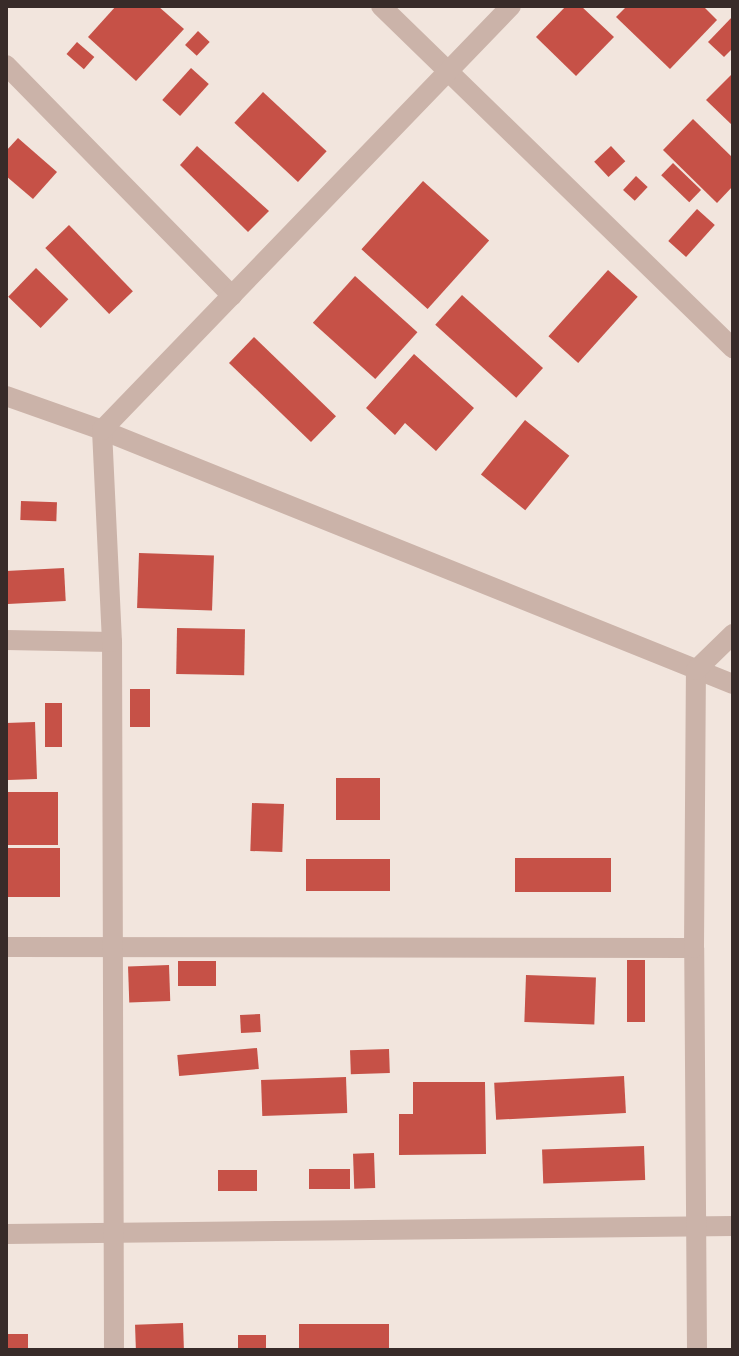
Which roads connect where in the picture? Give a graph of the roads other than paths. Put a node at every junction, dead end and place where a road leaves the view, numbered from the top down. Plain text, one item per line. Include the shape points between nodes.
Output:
1 (381, 6) edge
2 (511, 6) edge
3 (6, 65) edge
4 (449, 71) junction
5 (232, 296) junction
6 (733, 348) edge
7 (6, 396) edge
8 (102, 430) junction
9 (733, 634) edge
10 (6, 640) edge
11 (112, 642) junction
12 (696, 670) junction
13 (733, 684) edge
14 (6, 947) edge
15 (113, 947) junction
16 (694, 948) junction
17 (733, 1226) edge
18 (696, 1227) junction
19 (113, 1233) junction
20 (6, 1234) edge
21 (114, 1350) edge
22 (697, 1350) edge

1 - 4 street
2 - 4 street
3 - 5 street
4 - 5 street
4 - 6 street
5 - 8 street
7 - 8 street
8 - 11 street
8 - 12 street
9 - 12 street
10 - 11 street
11 - 15 street
12 - 13 street
12 - 16 street
14 - 15 street
15 - 16 street
15 - 19 street
16 - 18 street
17 - 18 street
18 - 19 street
18 - 22 street
19 - 20 street
19 - 21 street

